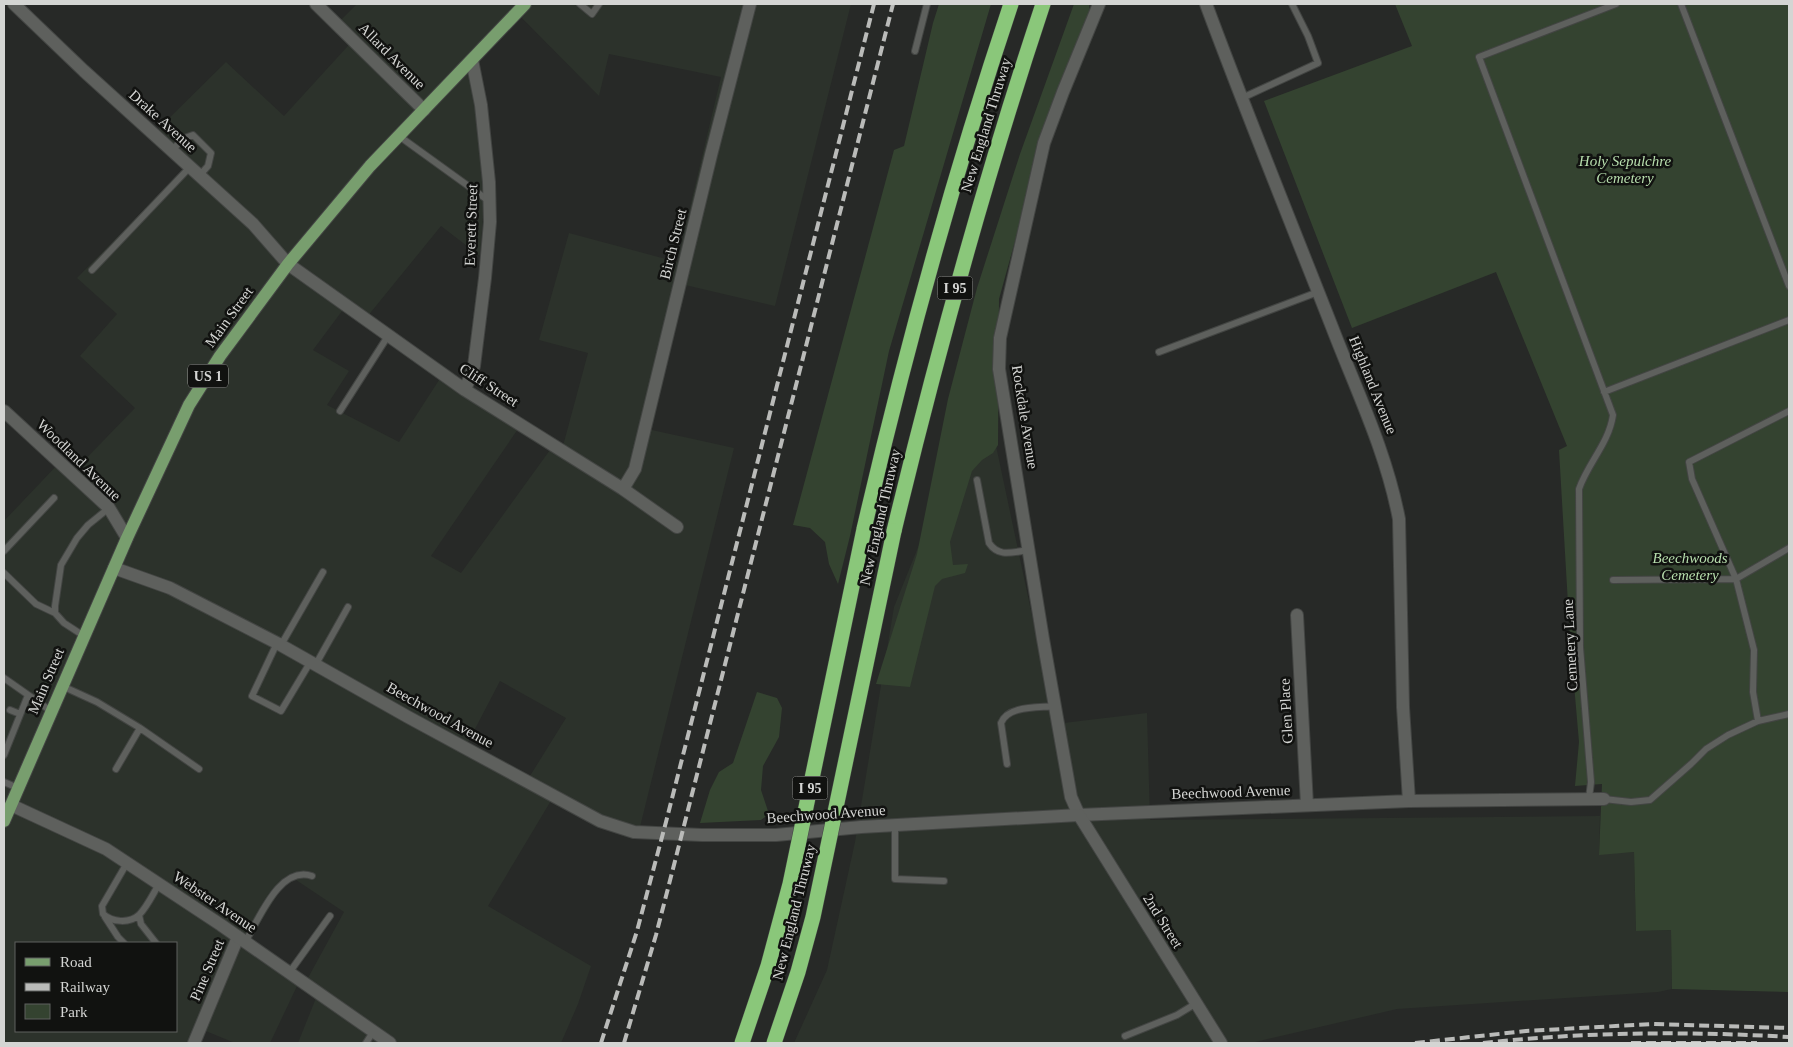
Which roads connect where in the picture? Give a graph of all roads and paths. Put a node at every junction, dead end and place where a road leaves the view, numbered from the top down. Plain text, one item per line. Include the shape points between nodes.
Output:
1 (14, 4) edge
2 (316, 4) edge
3 (525, 4) edge
4 (580, 4) edge
5 (600, 4) edge
6 (750, 4) edge
7 (927, 4) edge
8 (1011, 4) edge
9 (1043, 4) edge
10 (1099, 4) edge
11 (1206, 4) edge
12 (1292, 4) edge
13 (1616, 4) edge
14 (1681, 4) edge
15 (915, 51) dead end
16 (472, 60) junction
17 (1242, 98) junction
18 (424, 110) junction
19 (399, 136) junction
20 (172, 151) junction
21 (195, 172) junction
22 (490, 202) junction
23 (288, 264) junction
24 (92, 270) dead end
25 (1789, 286) edge
26 (1318, 292) junction
27 (1789, 320) edge
28 (388, 336) junction
29 (1159, 352) dead end
30 (466, 390) junction
31 (1604, 392) junction
32 (340, 410) dead end
33 (4, 411) edge
34 (1789, 411) edge
35 (977, 480) dead end
36 (623, 489) junction
37 (54, 498) dead end
38 (109, 508) junction
39 (677, 528) dead end
40 (127, 538) junction
41 (1789, 548) edge
42 (1029, 550) junction
43 (4, 551) edge
44 (114, 568) junction
45 (322, 572) dead end
46 (4, 573) edge
47 (1736, 579) junction
48 (1613, 580) dead end
49 (348, 607) dead end
50 (55, 613) junction
51 (1297, 615) dead end
52 (84, 636) junction
53 (279, 644) junction
54 (314, 663) junction
55 (4, 678) edge
56 (62, 686) junction
57 (28, 695) junction
58 (1055, 706) junction
59 (10, 710) dead end
60 (51, 711) junction
61 (20, 714) junction
62 (1789, 714) edge
63 (1758, 721) junction
64 (140, 728) junction
65 (4, 753) edge
66 (1007, 764) dead end
67 (116, 769) dead end
68 (199, 769) dead end
69 (4, 782) edge
70 (18, 788) junction
71 (1589, 798) junction
72 (1604, 799) joint
73 (1409, 801) junction
74 (11, 805) junction
75 (1307, 806) junction
76 (1078, 815) junction
77 (4, 821) edge
78 (895, 825) junction
79 (127, 864) junction
80 (312, 876) dead end
81 (944, 881) dead end
82 (159, 884) junction
83 (103, 914) junction
84 (139, 915) junction
85 (330, 916) dead end
86 (242, 940) junction
87 (123, 942) edge
88 (155, 942) edge
89 (289, 973) junction
90 (1195, 1004) junction
91 (1125, 1036) dead end
92 (370, 1038) edge
93 (194, 1043) edge
94 (390, 1043) edge
95 (742, 1043) edge
96 (774, 1043) edge
97 (1221, 1043) edge

1 - 20 street, Drake Avenue
2 - 18 street, Allard Avenue
3 - 16 main road, Main Street / US 1
4 - 5 lane via 592,14
6 - 36 street, Birch Street via 635,469
7 - 15 lane
8 - 95 highway, New England Thruway / I 95, bridge via 921,299 864,529 790,884 768,966
9 - 96 highway, New England Thruway / I 95, bridge via 951,303 894,531 813,917
10 - 42 street, Rockdale Avenue via 1044,143 1000,338 999,369
11 - 17 street, Highland Avenue
12 - 17 lane via 1318,63
13 - 31 lane via 1479,57
14 - 25 lane
16 - 18 main road, Main Street / US 1
16 - 22 street, Everett Street via 481,105
17 - 26 street, Highland Avenue
18 - 19 main road, Main Street / US 1
19 - 22 lane
19 - 23 main road, Main Street / US 1
20 - 21 street, Drake Avenue
20 - 21 lane via 182,139 193,135 211,153 208,166
21 - 23 street, Drake Avenue via 253,224
21 - 24 lane
22 - 30 street, Everett Street via 486,278 474,366
23 - 28 street, Cliff Street
23 - 40 main road, Main Street / US 1 via 220,356 190,405
26 - 29 lane
26 - 73 street, Highland Avenue via 1381,447 1394,491 1399,520 1403,707
27 - 31 lane
28 - 30 street, Cliff Street
28 - 32 lane
30 - 36 street, Cliff Street
31 - 71 lane, Cemetery Lane via 1613,415 1611,429 1579,489 1580,647 1591,773
33 - 38 street, Woodland Avenue
34 - 47 lane via 1689,462 1692,479
35 - 42 lane via 989,543 994,550 999,553
36 - 39 street, Cliff Street
37 - 43 lane
38 - 40 street, Woodland Avenue
38 - 50 lane via 77,538 61,566
40 - 44 main road, Main Street / US 1
41 - 47 lane
42 - 58 street, Rockdale Avenue
44 - 52 main road, Main Street / US 1
44 - 53 street, Beechwood Avenue via 170,588
45 - 53 lane
46 - 50 lane via 36,604
47 - 48 lane
47 - 63 lane via 1754,650 1753,692
49 - 54 lane
50 - 52 lane via 64,624
51 - 75 street, Glen Place
52 - 56 main road, Main Street / US 1
53 - 54 street, Beechwood Avenue
53 - 54 lane via 252,696 281,711
54 - 78 street, Beechwood Avenue via 600,821 634,832 776,835
55 - 57 lane
56 - 60 main road, Main Street / US 1
56 - 64 lane via 97,702
57 - 60 lane
57 - 61 lane
58 - 66 lane via 1011,712 1002,719
58 - 76 street, Rockdale Avenue via 1071,797
59 - 61 lane
60 - 70 main road, Main Street / US 1
61 - 65 lane
62 - 63 lane
63 - 72 lane via 1706,749 1650,800
64 - 67 lane
64 - 68 lane
69 - 70 lane
70 - 74 main road, Main Street / US 1
71 - 72 street, Beechwood Avenue
71 - 73 street, Beechwood Avenue
73 - 75 street, Beechwood Avenue
74 - 77 main road, Main Street / US 1
74 - 79 street, Webster Avenue via 106,849
75 - 76 street, Beechwood Avenue
76 - 78 street, Beechwood Avenue
76 - 90 street, 2nd Street
78 - 81 lane via 895,879
79 - 82 street, Webster Avenue
79 - 83 lane via 102,906
80 - 86 lane via 300,874 284,882
82 - 84 lane
82 - 86 street, Webster Avenue
83 - 84 lane via 109,920 121,921
83 - 87 lane
84 - 88 lane via 141,924
85 - 89 lane
86 - 89 street, Webster Avenue
86 - 93 street, Pine Street
89 - 92 street, Webster Avenue
90 - 91 lane
90 - 97 street, 2nd Street
92 - 94 street, Webster Avenue

